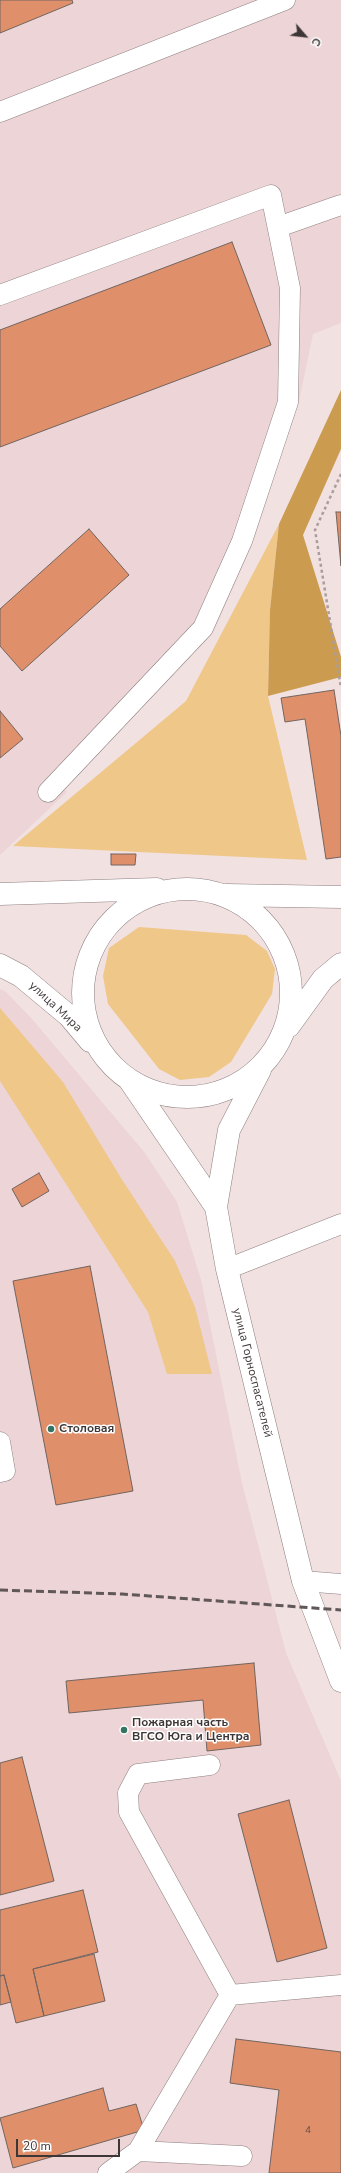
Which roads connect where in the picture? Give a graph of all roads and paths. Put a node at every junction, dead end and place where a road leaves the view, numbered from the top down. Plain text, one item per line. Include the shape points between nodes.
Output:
1 (285, 0) edge
2 (0, 112) edge
3 (341, 205) edge
4 (278, 227) junction
5 (0, 296) edge
6 (341, 474) edge
7 (341, 688) edge
8 (48, 792) dead end
9 (192, 888) junction
10 (0, 894) edge
11 (225, 895) junction
12 (341, 897) edge
13 (341, 964) edge
14 (0, 965) edge
15 (283, 1035) junction
16 (104, 1056) junction
17 (263, 1065) junction
18 (130, 1081) junction
19 (216, 1207) junction
20 (341, 1224) edge
21 (227, 1269) junction
22 (0, 1442) edge
23 (0, 1472) edge
24 (303, 1581) junction
25 (341, 1584) edge
26 (341, 1681) edge
27 (210, 1765) dead end
28 (341, 1985) edge
29 (230, 1995) junction
30 (138, 2151) junction
31 (242, 2156) dead end
32 (108, 2173) edge

1 - 2 lane
3 - 4 lane
4 - 5 lane via 271,195
4 - 8 lane via 290,288 288,402 242,541 203,628
6 - 7 path via 315,530
9 - 10 street
9 - 11 street
9 - 16 street via 158,892 128,906 104,930 88,960 82,993 86,1020
11 - 12 street
11 - 15 street via 254,912 276,938 289,969 291,1003
13 - 15 street via 323,979
14 - 16 street, улица Мира via 21,976 69,1016
15 - 17 street
16 - 18 street
17 - 18 street via 234,1086 199,1097 163,1095
17 - 19 street, улица Горноспасателей via 229,1130
18 - 19 street
19 - 21 street, улица Горноспасателей
20 - 21 lane
21 - 24 street, улица Горноспасателей
22 - 23 lane via 5,1471
24 - 25 lane
24 - 26 street, улица Горноспасателей
27 - 29 lane via 138,1774 128,1793 129,1812
28 - 29 lane
29 - 30 lane
30 - 31 lane
30 - 32 lane

